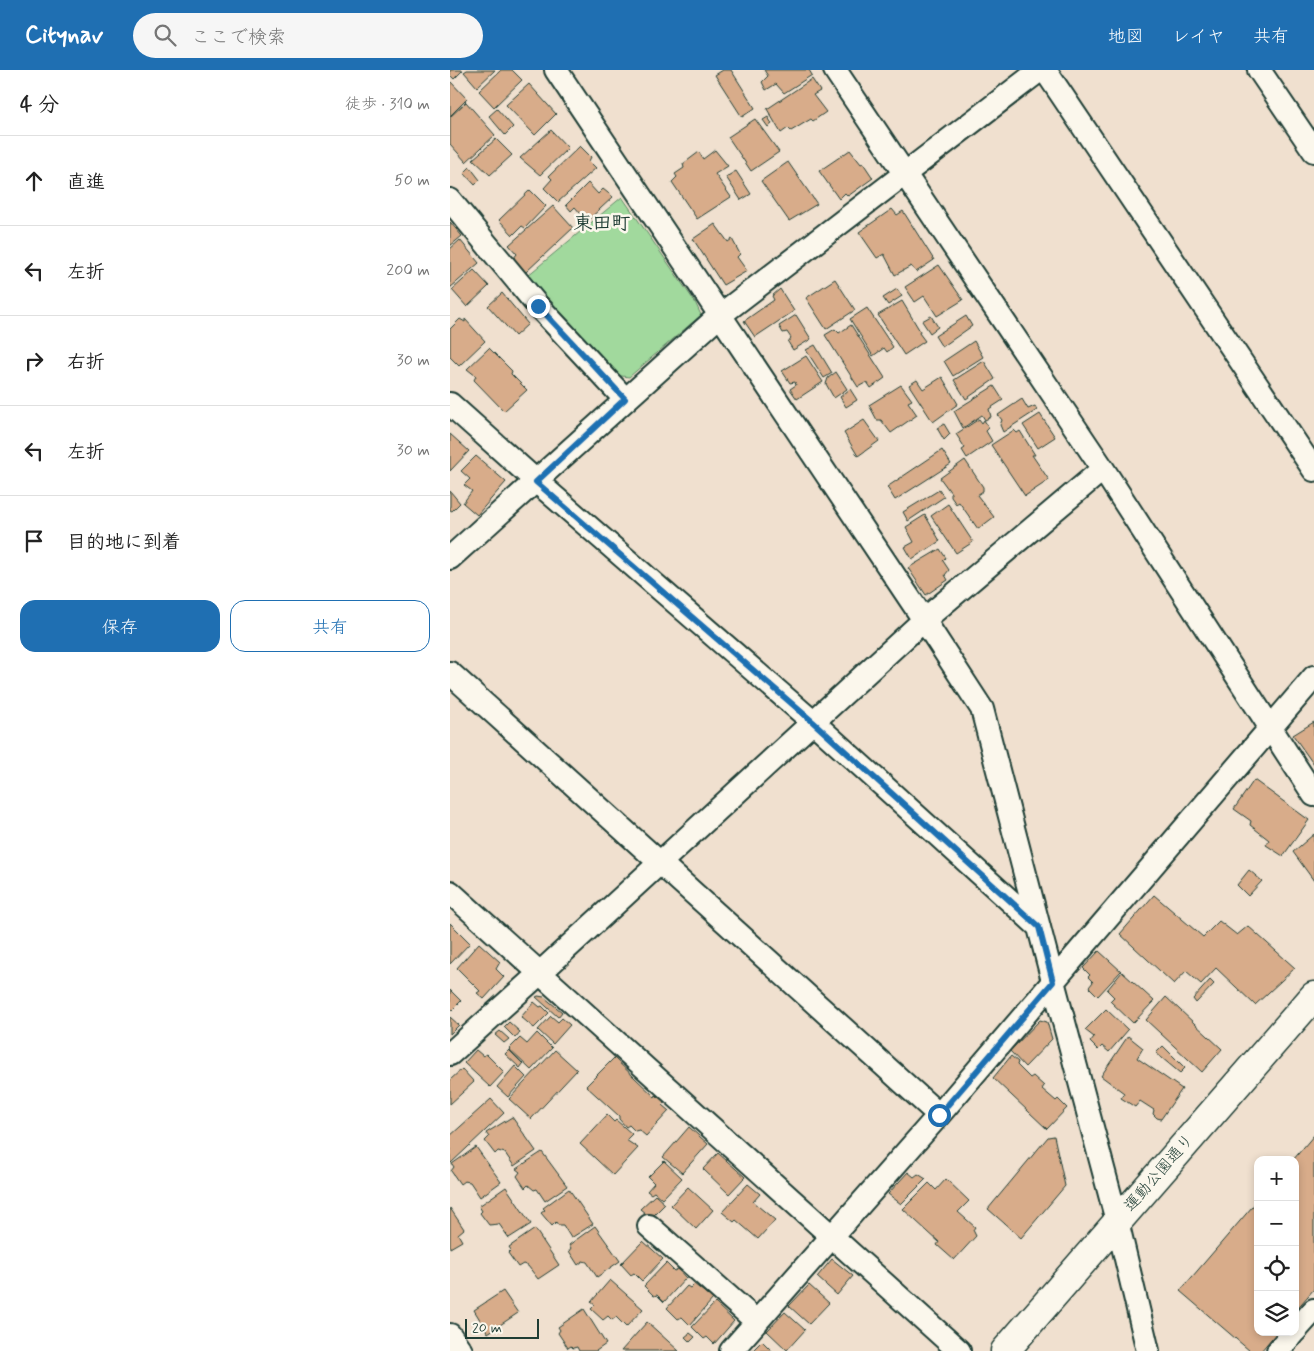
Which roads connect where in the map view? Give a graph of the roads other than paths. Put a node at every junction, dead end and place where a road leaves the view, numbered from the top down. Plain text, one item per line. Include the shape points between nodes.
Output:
1 (556, 70) edge
2 (835, 70) edge
3 (1040, 70) edge
4 (1046, 70) edge
5 (1259, 70) edge
6 (1314, 151) edge
7 (904, 174) junction
8 (450, 200) edge
9 (719, 316) junction
10 (625, 399) junction
11 (450, 404) edge
12 (1103, 469) junction
13 (1314, 470) edge
14 (536, 482) junction
15 (450, 558) edge
16 (924, 620) junction
17 (450, 673) edge
18 (1314, 677) edge
19 (813, 722) junction
20 (1270, 728) junction
21 (1314, 795) edge
22 (660, 863) junction
23 (450, 892) edge
24 (1039, 927) junction
25 (540, 973) junction
26 (1053, 982) junction
27 (1311, 1006) edge
28 (450, 1054) edge
29 (939, 1115) junction
30 (1117, 1220) junction
31 (649, 1226) dead end
32 (832, 1238) junction
33 (1314, 1310) edge
34 (757, 1322) junction
35 (1299, 1327) edge
36 (450, 1335) edge
37 (1291, 1336) edge
38 (461, 1351) edge
39 (731, 1351) edge
40 (958, 1351) edge
41 (1005, 1351) edge
42 (1148, 1351) edge
43 (1278, 1351) edge

1 - 9 street
2 - 7 street
3 - 7 street
4 - 13 street
5 - 6 street
7 - 9 street
7 - 12 street
8 - 10 street via 538,306
9 - 10 street
9 - 16 street
10 - 14 street
11 - 14 street
12 - 16 street
12 - 20 street
14 - 15 street
14 - 19 street
16 - 19 street
16 - 24 street via 982,709
17 - 22 street
18 - 20 street
19 - 22 street
19 - 24 street
20 - 21 street
20 - 26 street
22 - 25 street
22 - 29 street
23 - 25 street
24 - 26 street
25 - 28 street
25 - 32 street
26 - 29 street
26 - 30 street
27 - 30 street, 運動公園通り
29 - 32 street
30 - 41 street, 運動公園通り
30 - 42 street
31 - 34 street
32 - 34 street
32 - 40 street
33 - 35 street
34 - 39 street
36 - 38 street
37 - 43 street

